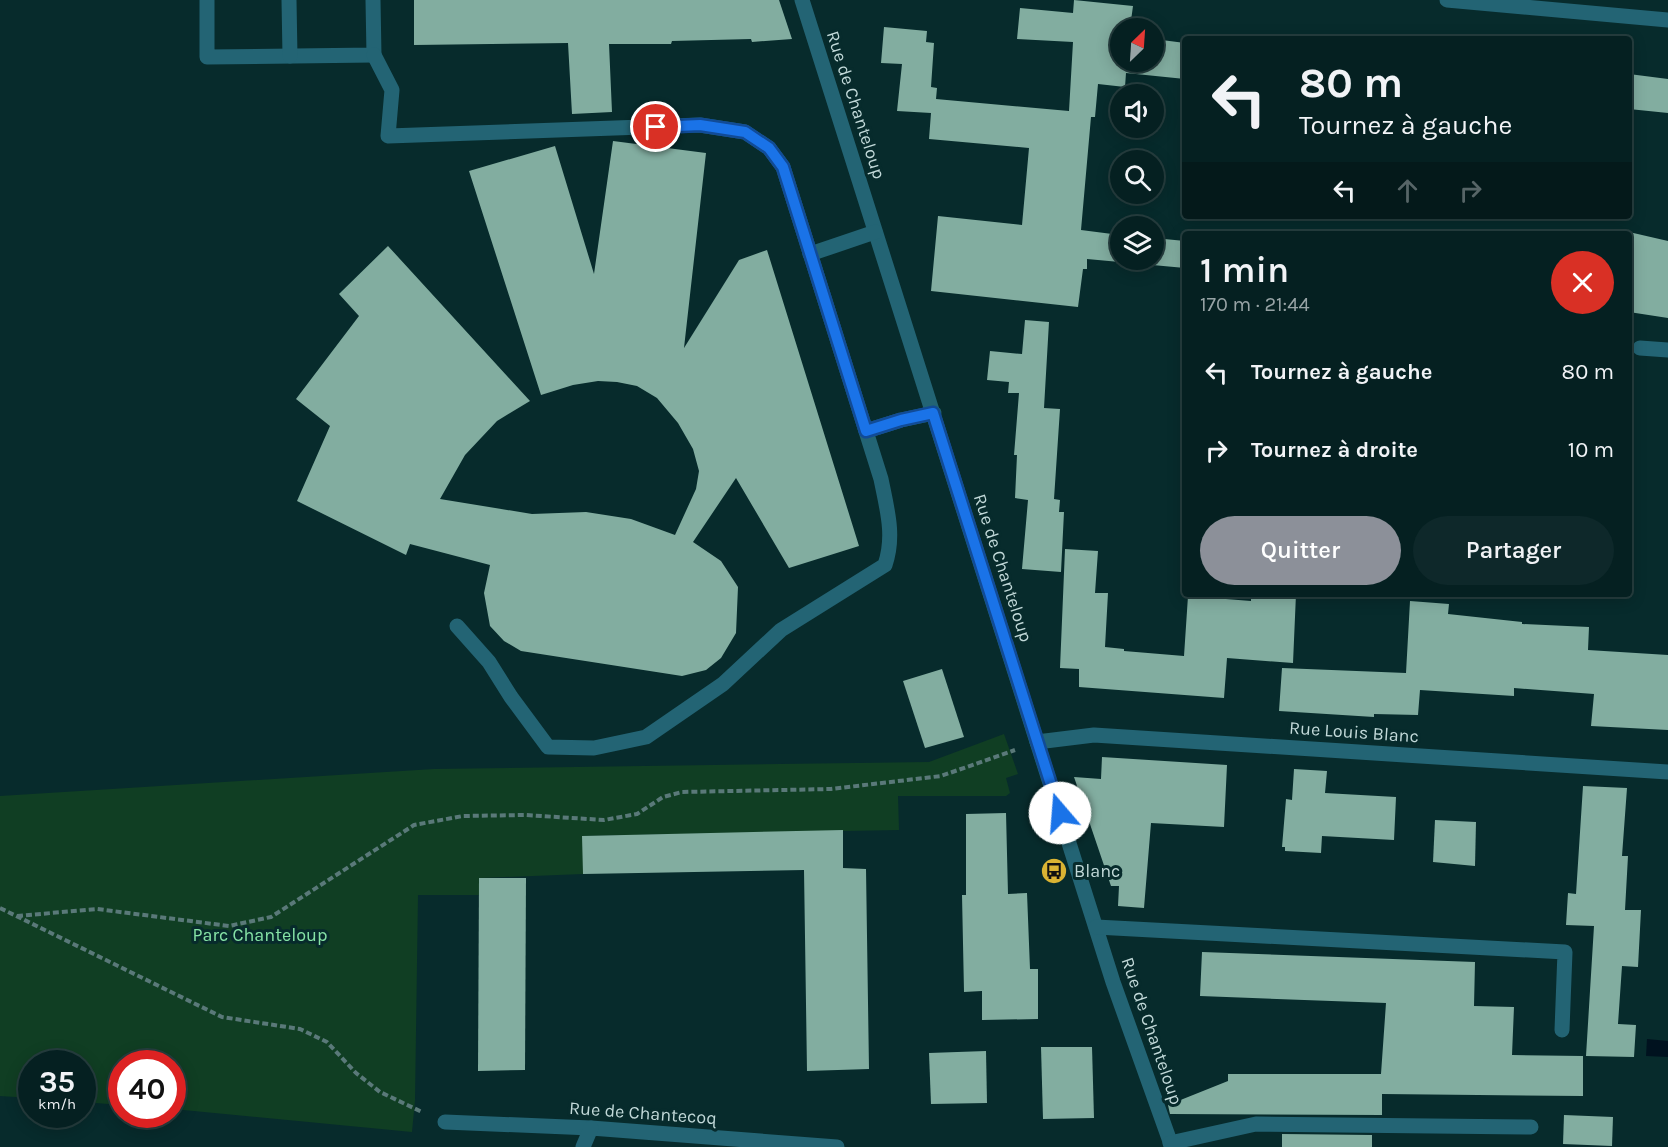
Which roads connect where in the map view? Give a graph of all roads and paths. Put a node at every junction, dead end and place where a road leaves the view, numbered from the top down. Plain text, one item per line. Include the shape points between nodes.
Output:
1 (207, 0) edge
2 (289, 0) edge
3 (373, 0) edge
4 (802, 0) edge
5 (1447, 0) edge
6 (1668, 20) edge
7 (374, 55) junction
8 (290, 56) junction
9 (875, 232) junction
10 (810, 254) junction
11 (1640, 348) dead end
12 (1668, 350) edge
13 (933, 413) junction
14 (866, 431) junction
15 (457, 626) dead end
16 (1037, 742) junction
17 (1668, 772) edge
18 (0, 908) edge
19 (17, 916) junction
20 (1096, 927) junction
21 (1562, 1030) dead end
22 (445, 1122) joint
23 (1531, 1127) dead end
24 (591, 1128) junction
25 (1171, 1145) edge
26 (583, 1147) edge
27 (837, 1147) edge

1 - 8 street via 207,57
2 - 8 street
3 - 7 street
4 - 9 street, Rue de Chanteloup
5 - 6 street
7 - 8 street
7 - 10 street via 392,90 388,136 700,125 745,132 769,148 783,167
9 - 10 street
9 - 13 street, Rue de Chanteloup
10 - 14 street
11 - 12 street
13 - 14 street
13 - 16 street, Rue de Chanteloup
14 - 15 street via 882,479 890,527 885,565 781,630 723,684 646,737 594,748 548,747 489,662
16 - 17 street, Rue Louis Blanc via 1095,735
16 - 19 path via 941,776 831,789 682,792 663,797 637,814 604,820 463,816 414,825 271,917 229,926 97,909
16 - 20 street, Rue de Chanteloup
18 - 19 path
19 - 22 path via 222,1017 300,1029 327,1042 356,1074 380,1092
20 - 21 street via 1565,952
20 - 25 street, Rue de Chanteloup
22 - 24 street, Rue de Chantecoq
23 - 25 street via 1256,1124
24 - 26 street
24 - 27 street, Rue de Chantecoq

